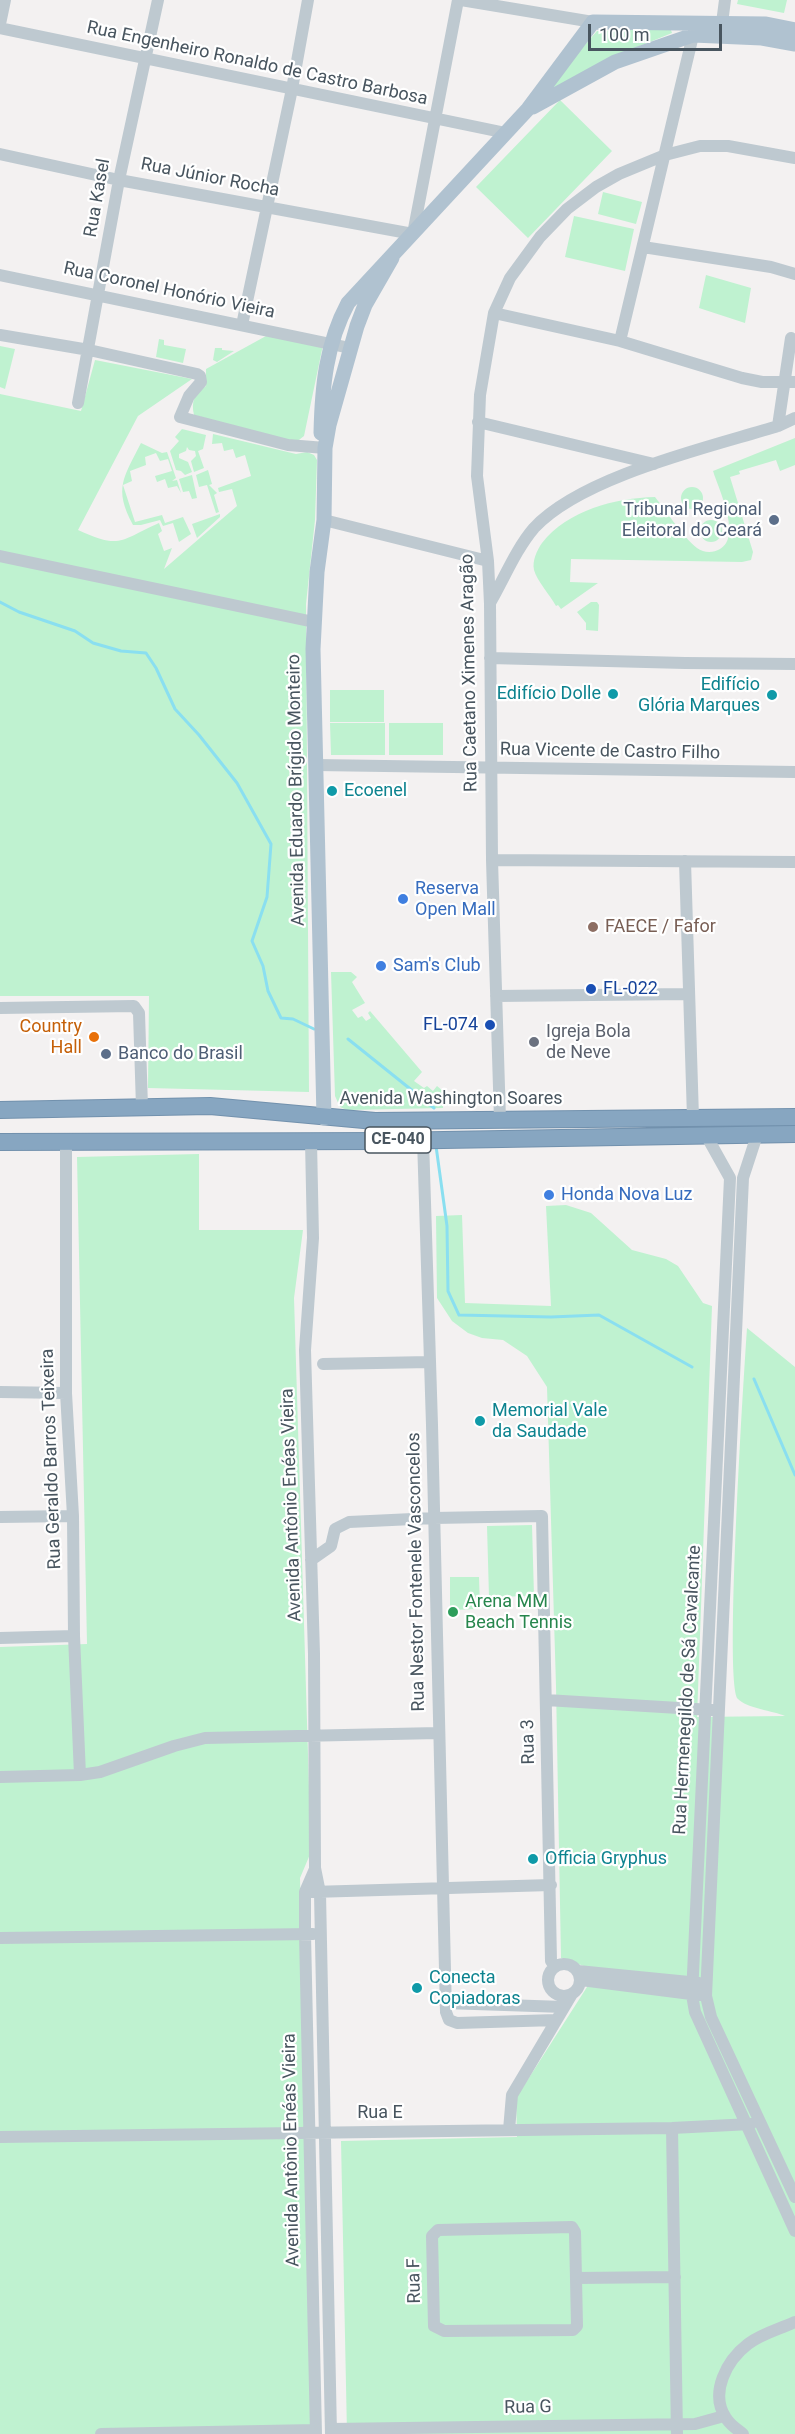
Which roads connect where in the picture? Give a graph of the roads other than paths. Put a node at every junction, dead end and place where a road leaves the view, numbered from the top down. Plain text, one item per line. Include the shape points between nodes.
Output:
1 (5, 0) edge
2 (158, 0) edge
3 (308, 0) edge
4 (459, 0) edge
5 (725, 0) edge
6 (593, 22) junction
7 (722, 23) junction
8 (0, 26) edge
9 (694, 29) junction
10 (795, 30) edge
11 (795, 44) edge
12 (145, 60) junction
13 (292, 89) junction
14 (528, 110) junction
15 (436, 119) junction
16 (506, 133) junction
17 (0, 154) edge
18 (665, 154) junction
19 (795, 158) edge
20 (119, 180) junction
21 (267, 207) junction
22 (413, 234) junction
23 (643, 247) junction
24 (392, 258) junction
25 (795, 274) edge
26 (0, 275) edge
27 (99, 295) junction
28 (494, 313) junction
29 (242, 325) junction
30 (0, 335) edge
31 (790, 338) dead end
32 (620, 341) junction
33 (330, 343) junction
34 (350, 348) junction
35 (89, 350) junction
36 (790, 383) edge
37 (78, 403) dead end
38 (795, 418) edge
39 (478, 422) junction
40 (778, 426) junction
41 (323, 453) junction
42 (654, 464) junction
43 (324, 519) junction
44 (0, 556) edge
45 (488, 561) junction
46 (490, 604) junction
47 (314, 622) junction
48 (490, 658) junction
49 (795, 664) edge
50 (316, 765) junction
51 (490, 769) junction
52 (795, 772) edge
53 (492, 860) junction
54 (685, 861) junction
55 (795, 862) edge
56 (688, 994) junction
57 (496, 996) junction
58 (0, 1008) edge
59 (142, 1107) junction
60 (0, 1110) edge
61 (795, 1117) edge
62 (324, 1118) junction
63 (693, 1118) junction
64 (500, 1120) junction
65 (795, 1134) edge
66 (706, 1135) junction
67 (757, 1135) junction
68 (423, 1139) junction
69 (311, 1141) junction
70 (0, 1142) edge
71 (66, 1142) junction
72 (737, 1178) junction
73 (430, 1362) junction
74 (323, 1364) dead end
75 (0, 1392) edge
76 (66, 1393) junction
77 (73, 1516) junction
78 (0, 1517) edge
79 (434, 1518) junction
80 (311, 1560) junction
81 (74, 1636) junction
82 (0, 1638) edge
83 (546, 1700) junction
84 (706, 1709) junction
85 (719, 1710) junction
86 (438, 1733) junction
87 (314, 1735) junction
88 (80, 1775) junction
89 (0, 1777) edge
90 (315, 1868) junction
91 (551, 1885) junction
92 (443, 1889) junction
93 (305, 1892) junction
94 (320, 1893) junction
95 (305, 1934) junction
96 (320, 1935) junction
97 (0, 1938) edge
98 (555, 1967) junction
99 (579, 1975) junction
100 (692, 1988) junction
101 (551, 1989) junction
102 (706, 1989) junction
103 (572, 1994) junction
104 (445, 2003) junction
105 (543, 2007) junction
106 (564, 2007) junction
107 (556, 2020) junction
108 (753, 2124) junction
109 (672, 2128) junction
110 (509, 2130) junction
111 (310, 2132) junction
112 (324, 2132) junction
113 (0, 2137) edge
114 (795, 2198) edge
115 (795, 2231) edge
116 (675, 2277) junction
117 (577, 2278) junction
118 (795, 2322) edge
119 (724, 2416) junction
120 (677, 2429) edge
121 (316, 2432) edge
122 (331, 2432) edge
123 (101, 2434) edge
124 (743, 2434) edge

1 - 8 street
2 - 12 street, Rua Kasel
3 - 13 street
4 - 6 street
4 - 15 street
5 - 7 street
6 - 9 main road
6 - 14 main road, Avenida Eduardo Brígido Monteiro
7 - 9 main road
7 - 10 main road via 766,24
8 - 12 street, Rua Engenheiro Ronaldo de Castro Barbosa
9 - 11 main road
9 - 14 main road via 615,62
9 - 18 street
12 - 13 street, Rua Engenheiro Ronaldo de Castro Barbosa
12 - 20 street, Rua Kasel
13 - 15 street, Rua Engenheiro Ronaldo de Castro Barbosa
13 - 21 street
14 - 16 main road, Avenida Eduardo Brígido Monteiro
15 - 16 street, Rua Engenheiro Ronaldo de Castro Barbosa
15 - 22 street
16 - 22 main road, Avenida Eduardo Brígido Monteiro
17 - 20 street, Rua Júnior Rocha
18 - 19 street, Rua Caetano Ximenes Aragão via 720,146
18 - 23 street
18 - 28 street, Rua Caetano Ximenes Aragão via 619,174 567,209 510,278
20 - 21 street, Rua Júnior Rocha
20 - 27 street, Rua Kasel
21 - 22 street, Rua Júnior Rocha
21 - 29 street
22 - 24 main road, Avenida Eduardo Brígido Monteiro
23 - 25 street
23 - 32 street
24 - 33 main road, Avenida Eduardo Brígido Monteiro via 348,303
24 - 34 main road, Avenida Eduardo Brígido Monteiro via 365,305
26 - 27 street, Rua Coronel Honório Vieira
27 - 29 street, Rua Coronel Honório Vieira
27 - 35 street, Rua Kasel
28 - 32 street
28 - 39 street, Rua Caetano Ximenes Aragão
29 - 33 street, Rua Coronel Honório Vieira
30 - 35 street
31 - 36 street
32 - 36 street via 742,378
33 - 34 street, Rua Coronel Honório Vieira
33 - 41 main road, Avenida Eduardo Brígido Monteiro via 322,402
34 - 41 main road, Avenida Eduardo Brígido Monteiro
35 - 37 street, Rua Kasel
35 - 41 street via 200,376 201,382 189,396 180,417
36 - 40 street
38 - 40 street
39 - 42 street
39 - 45 street, Rua Caetano Ximenes Aragão via 477,476
40 - 42 street
41 - 43 main road, Avenida Eduardo Brígido Monteiro
42 - 46 street via 582,493 548,515 526,538
43 - 45 street
43 - 47 main road, Avenida Eduardo Brígido Monteiro
44 - 47 street
45 - 46 street, Rua Caetano Ximenes Aragão
46 - 48 street, Rua Caetano Ximenes Aragão
47 - 50 main road, Avenida Eduardo Brígido Monteiro
48 - 49 street
48 - 51 street, Rua Caetano Ximenes Aragão
50 - 51 street, Rua Vicente de Castro Filho
50 - 62 main road, Avenida Eduardo Brígido Monteiro
51 - 52 street, Rua Vicente de Castro Filho
51 - 53 street, Rua Caetano Ximenes Aragão
53 - 54 street
53 - 57 street, Rua Caetano Ximenes Aragão
54 - 55 street
54 - 56 street
56 - 57 street
56 - 63 street
57 - 64 street, Rua Caetano Ximenes Aragão
58 - 59 street via 134,1006 139,1012
59 - 60 highway, Avenida Washington Soares / CE-040
59 - 62 highway, Avenida Washington Soares / CE-040 via 237,1107
61 - 63 highway, Avenida Washington Soares / CE-040
62 - 64 highway, Avenida Washington Soares / CE-040 via 375,1122
63 - 64 highway, Avenida Washington Soares / CE-040
65 - 67 highway, CE-040
66 - 67 highway, CE-040
66 - 68 highway, CE-040
66 - 72 street
67 - 72 street, Rua Hermenegildo de Sá Cavalcante
68 - 69 highway, CE-040
68 - 73 street, Rua Nestor Fontenele Vasconcelos
69 - 71 highway, CE-040
69 - 80 street, Avenida Antônio Enéas Vieira via 313,1238 305,1350
70 - 71 highway, CE-040
71 - 76 street, Rua Geraldo Barros Teixeira
72 - 84 street, Rua Hermenegildo de Sá Cavalcante
72 - 85 street, Rua Hermenegildo de Sá Cavalcante
73 - 74 street
73 - 79 street, Rua Nestor Fontenele Vasconcelos
75 - 76 street
76 - 77 street, Rua Geraldo Barros Teixeira
77 - 78 street
77 - 81 street, Rua Geraldo Barros Teixeira
79 - 80 street via 349,1522 335,1529 331,1546
79 - 83 street, Rua 3 via 542,1516
79 - 86 street, Rua Nestor Fontenele Vasconcelos
80 - 87 street, Avenida Antônio Enéas Vieira
81 - 82 street
81 - 88 street, Rua Geraldo Barros Teixeira
83 - 84 street
83 - 91 street, Rua 3
84 - 85 street
84 - 100 street, Rua Hermenegildo de Sá Cavalcante
85 - 102 street, Rua Hermenegildo de Sá Cavalcante
86 - 87 street
86 - 92 street, Rua Nestor Fontenele Vasconcelos
87 - 88 street via 205,1738
87 - 90 street, Avenida Antônio Enéas Vieira
88 - 89 street
90 - 93 street, Avenida Antônio Enéas Vieira
90 - 94 street, Avenida Antônio Enéas Vieira
91 - 92 street
91 - 98 street, Rua 3 via 551,1961
92 - 94 street
92 - 104 street, Rua Nestor Fontenele Vasconcelos
93 - 94 street
93 - 95 street, Avenida Antônio Enéas Vieira
94 - 96 street, Avenida Antônio Enéas Vieira
95 - 96 street
95 - 97 street
95 - 111 street, Avenida Antônio Enéas Vieira
96 - 112 street, Avenida Antônio Enéas Vieira
98 - 99 street via 565,1963
98 - 101 street via 549,1976
99 - 100 street
99 - 103 street via 579,1986
100 - 102 street
100 - 108 street, Rua Hermenegildo de Sá Cavalcante via 695,2012
101 - 103 street via 562,1996
101 - 105 street
102 - 108 street, Rua Hermenegildo de Sá Cavalcante via 711,2017
103 - 106 street
104 - 105 street
104 - 107 street via 447,2017 453,2022
105 - 106 street
106 - 107 street
107 - 110 street via 512,2095
108 - 109 street, Rua E
108 - 114 street, Rua Hermenegildo de Sá Cavalcante
108 - 115 street, Rua Hermenegildo de Sá Cavalcante
109 - 110 street, Rua E
109 - 116 street
110 - 112 street, Rua E
111 - 112 street, Rua E
111 - 113 street, Rua E
111 - 121 street, Avenida Antônio Enéas Vieira
112 - 122 street, Avenida Antônio Enéas Vieira
116 - 117 street
116 - 120 street
117 - 117 street, Rua F via 575,2232 570,2226 438,2230 432,2236 434,2326 444,2331 573,2330 577,2326
118 - 119 street via 750,2342 733,2357 722,2378 720,2399
119 - 120 street, Rua G
119 - 124 street
120 - 122 street, Rua G
121 - 123 street

